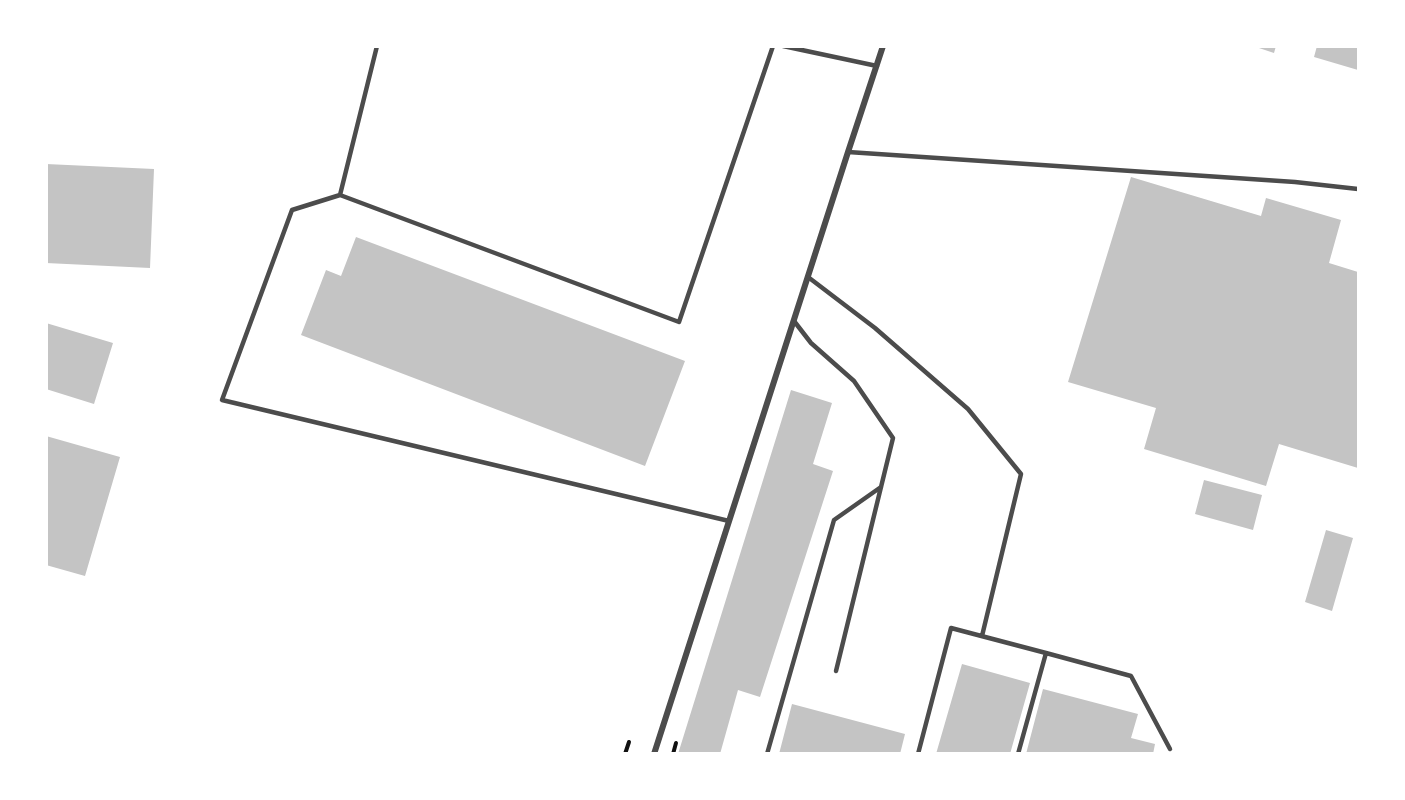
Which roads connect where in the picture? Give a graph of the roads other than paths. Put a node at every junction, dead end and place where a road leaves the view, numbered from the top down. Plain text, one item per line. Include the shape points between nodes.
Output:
1 (377, 46) edge
2 (773, 46) edge
3 (783, 46) edge
4 (883, 46) edge
5 (877, 66) junction
6 (848, 152) junction
7 (1359, 189) edge
8 (340, 195) junction
9 (808, 277) junction
10 (794, 321) junction
11 (881, 487) junction
12 (729, 521) junction
13 (982, 636) junction
14 (1047, 653) junction
15 (836, 671) dead end
16 (1170, 752) edge
17 (654, 753) edge
18 (767, 753) edge
19 (918, 753) edge
20 (1018, 753) edge

1 - 8 lane
2 - 8 lane via 679,322
3 - 5 lane
4 - 5 street
5 - 6 street
6 - 7 lane
6 - 9 street
8 - 12 lane via 292,210 222,400
9 - 10 street
9 - 13 lane via 968,409 1021,474
10 - 11 lane via 811,343 854,381 893,438
10 - 12 street
11 - 15 lane
11 - 18 lane via 834,520
12 - 17 street
13 - 14 lane
13 - 19 lane via 951,628
14 - 16 lane via 1131,676
14 - 20 lane

